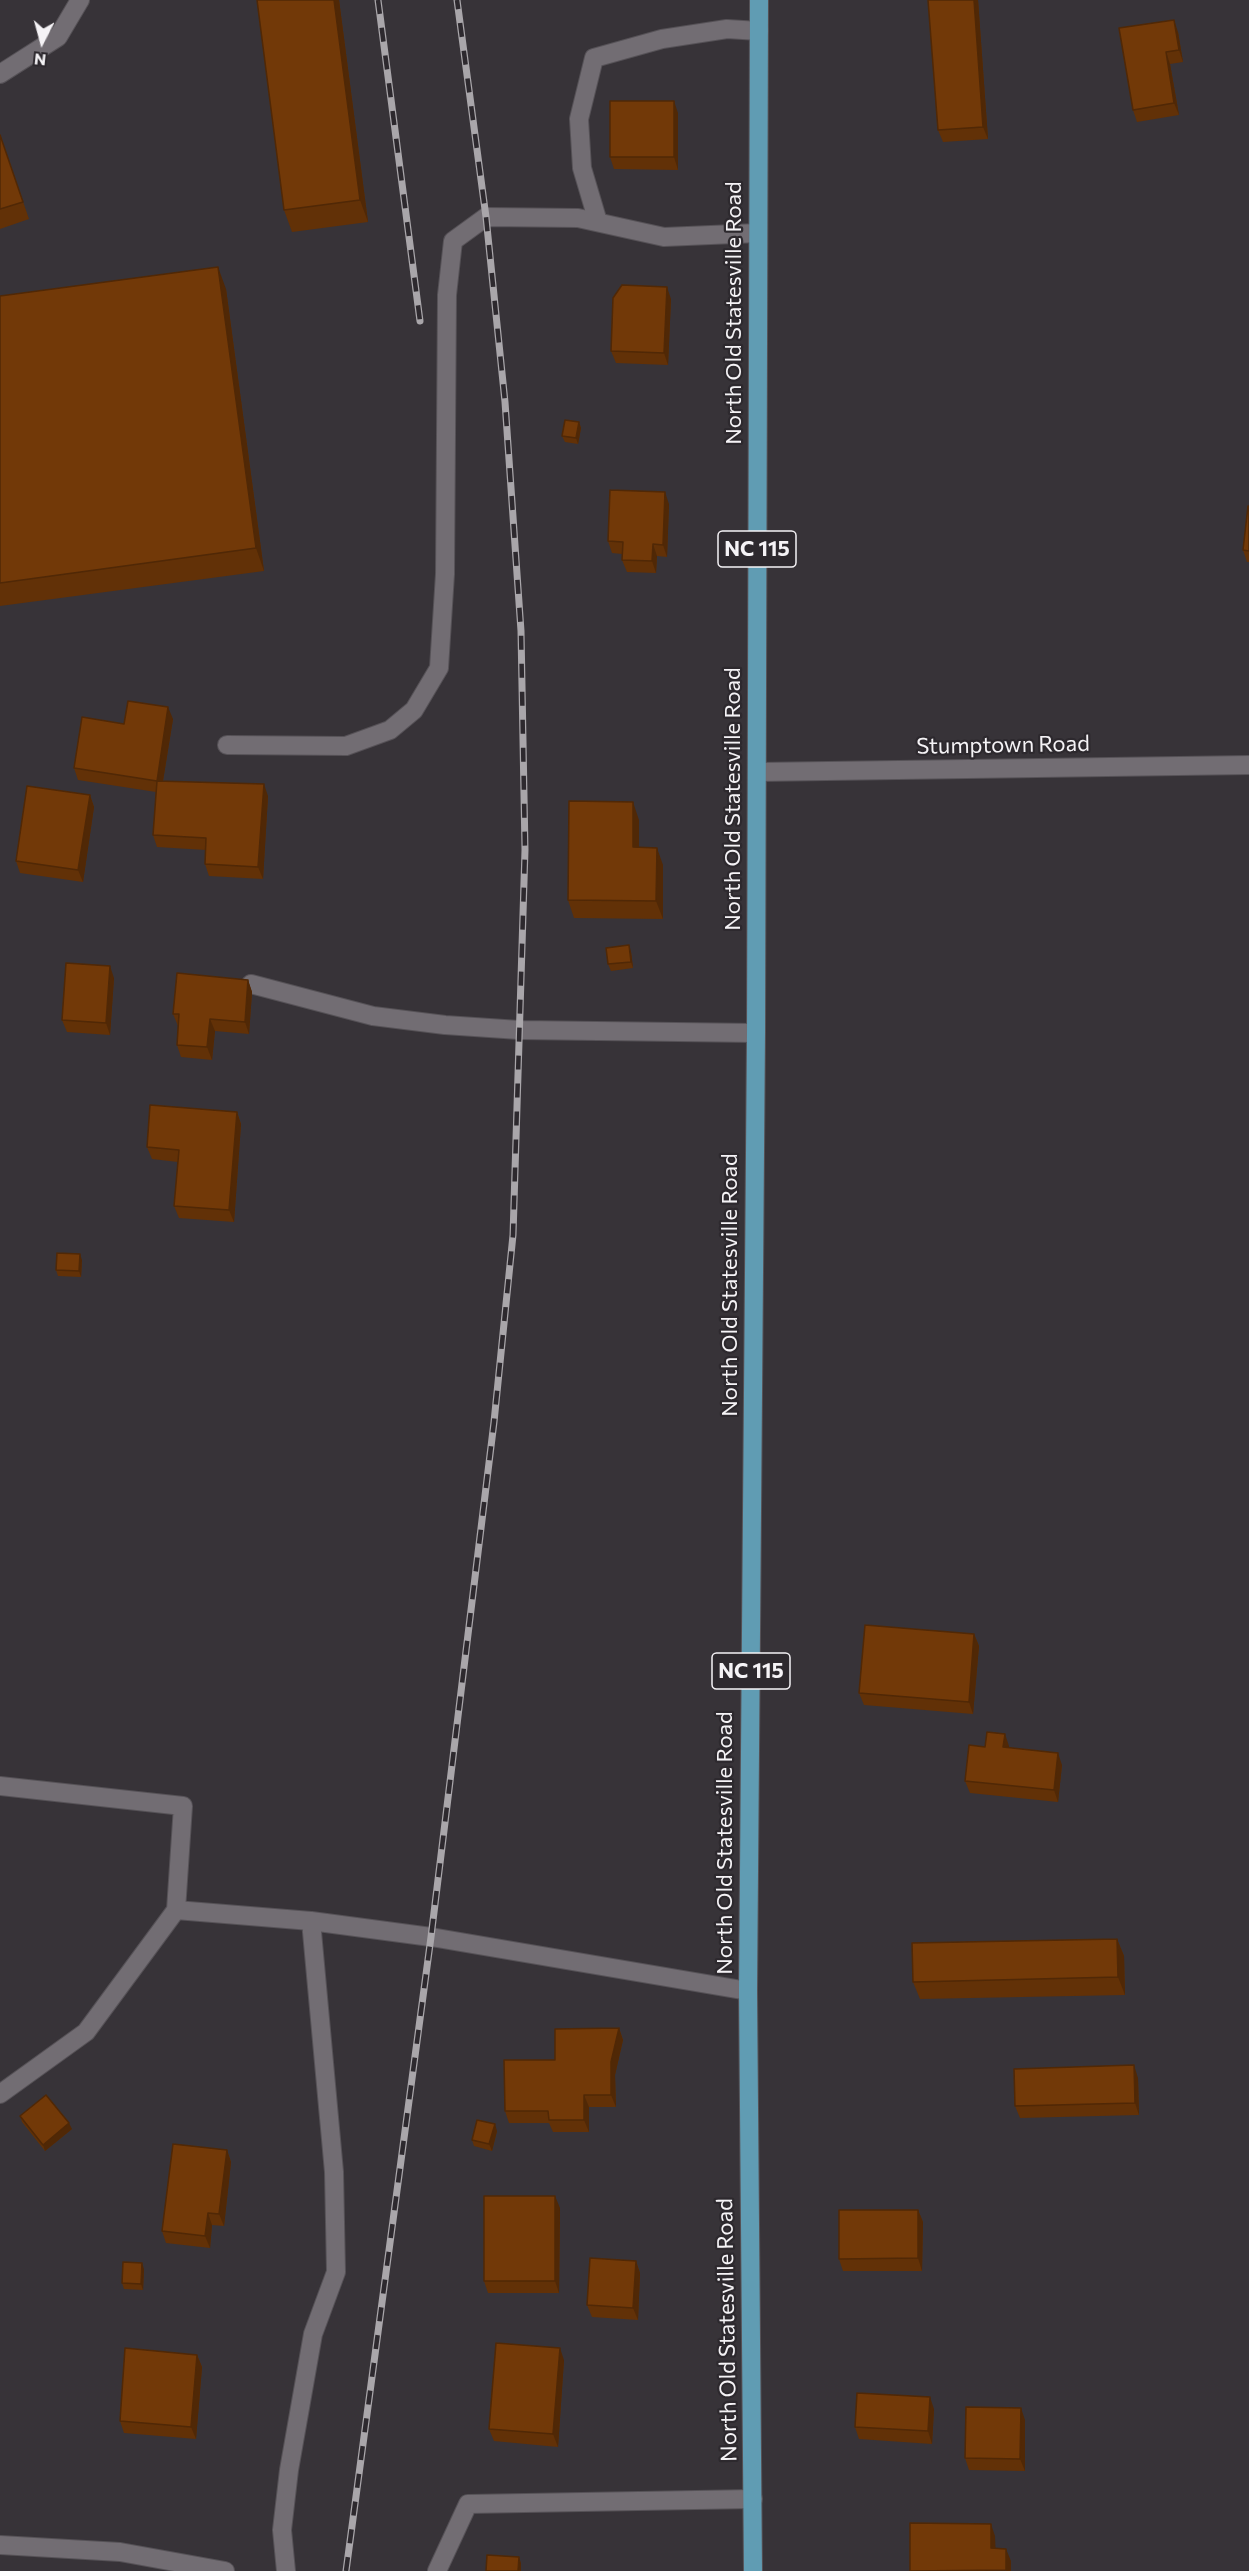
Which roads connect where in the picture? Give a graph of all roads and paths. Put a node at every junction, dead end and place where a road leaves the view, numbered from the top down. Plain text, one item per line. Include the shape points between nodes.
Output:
1 (80, 0) edge
2 (759, 0) edge
3 (759, 31) junction
4 (0, 74) edge
5 (598, 222) junction
6 (758, 233) junction
7 (227, 745) dead end
8 (1249, 765) edge
9 (757, 772) junction
10 (252, 984) dead end
11 (756, 1033) junction
12 (0, 1786) edge
13 (176, 1910) junction
14 (311, 1921) junction
15 (748, 1990) junction
16 (0, 2094) edge
17 (753, 2499) junction
18 (0, 2545) edge
19 (225, 2571) edge
20 (286, 2571) edge
21 (437, 2571) edge
22 (753, 2571) edge

1 - 4 street via 58,37
2 - 3 main road, North Old Statesville Road / NC 115
3 - 5 street via 727,29 662,39 594,58 579,119 582,168
3 - 6 main road, North Old Statesville Road / NC 115
5 - 6 street via 664,237
5 - 7 street via 578,218 486,217 453,241 447,295 446,574 439,668 414,710 390,730 346,746
6 - 9 main road, North Old Statesville Road / NC 115
8 - 9 street, Stumptown Road
9 - 11 main road, North Old Statesville Road / NC 115
10 - 11 street via 373,1016 445,1025 519,1030
11 - 15 main road, North Old Statesville Road / NC 115
12 - 13 street via 183,1806
13 - 14 street
13 - 16 street via 86,2032
14 - 15 street
14 - 20 street via 334,2172 336,2272 313,2334 289,2470 282,2530
15 - 17 main road, North Old Statesville Road / NC 115
17 - 21 street via 468,2504
17 - 22 main road, North Old Statesville Road / NC 115
18 - 19 street via 120,2552

